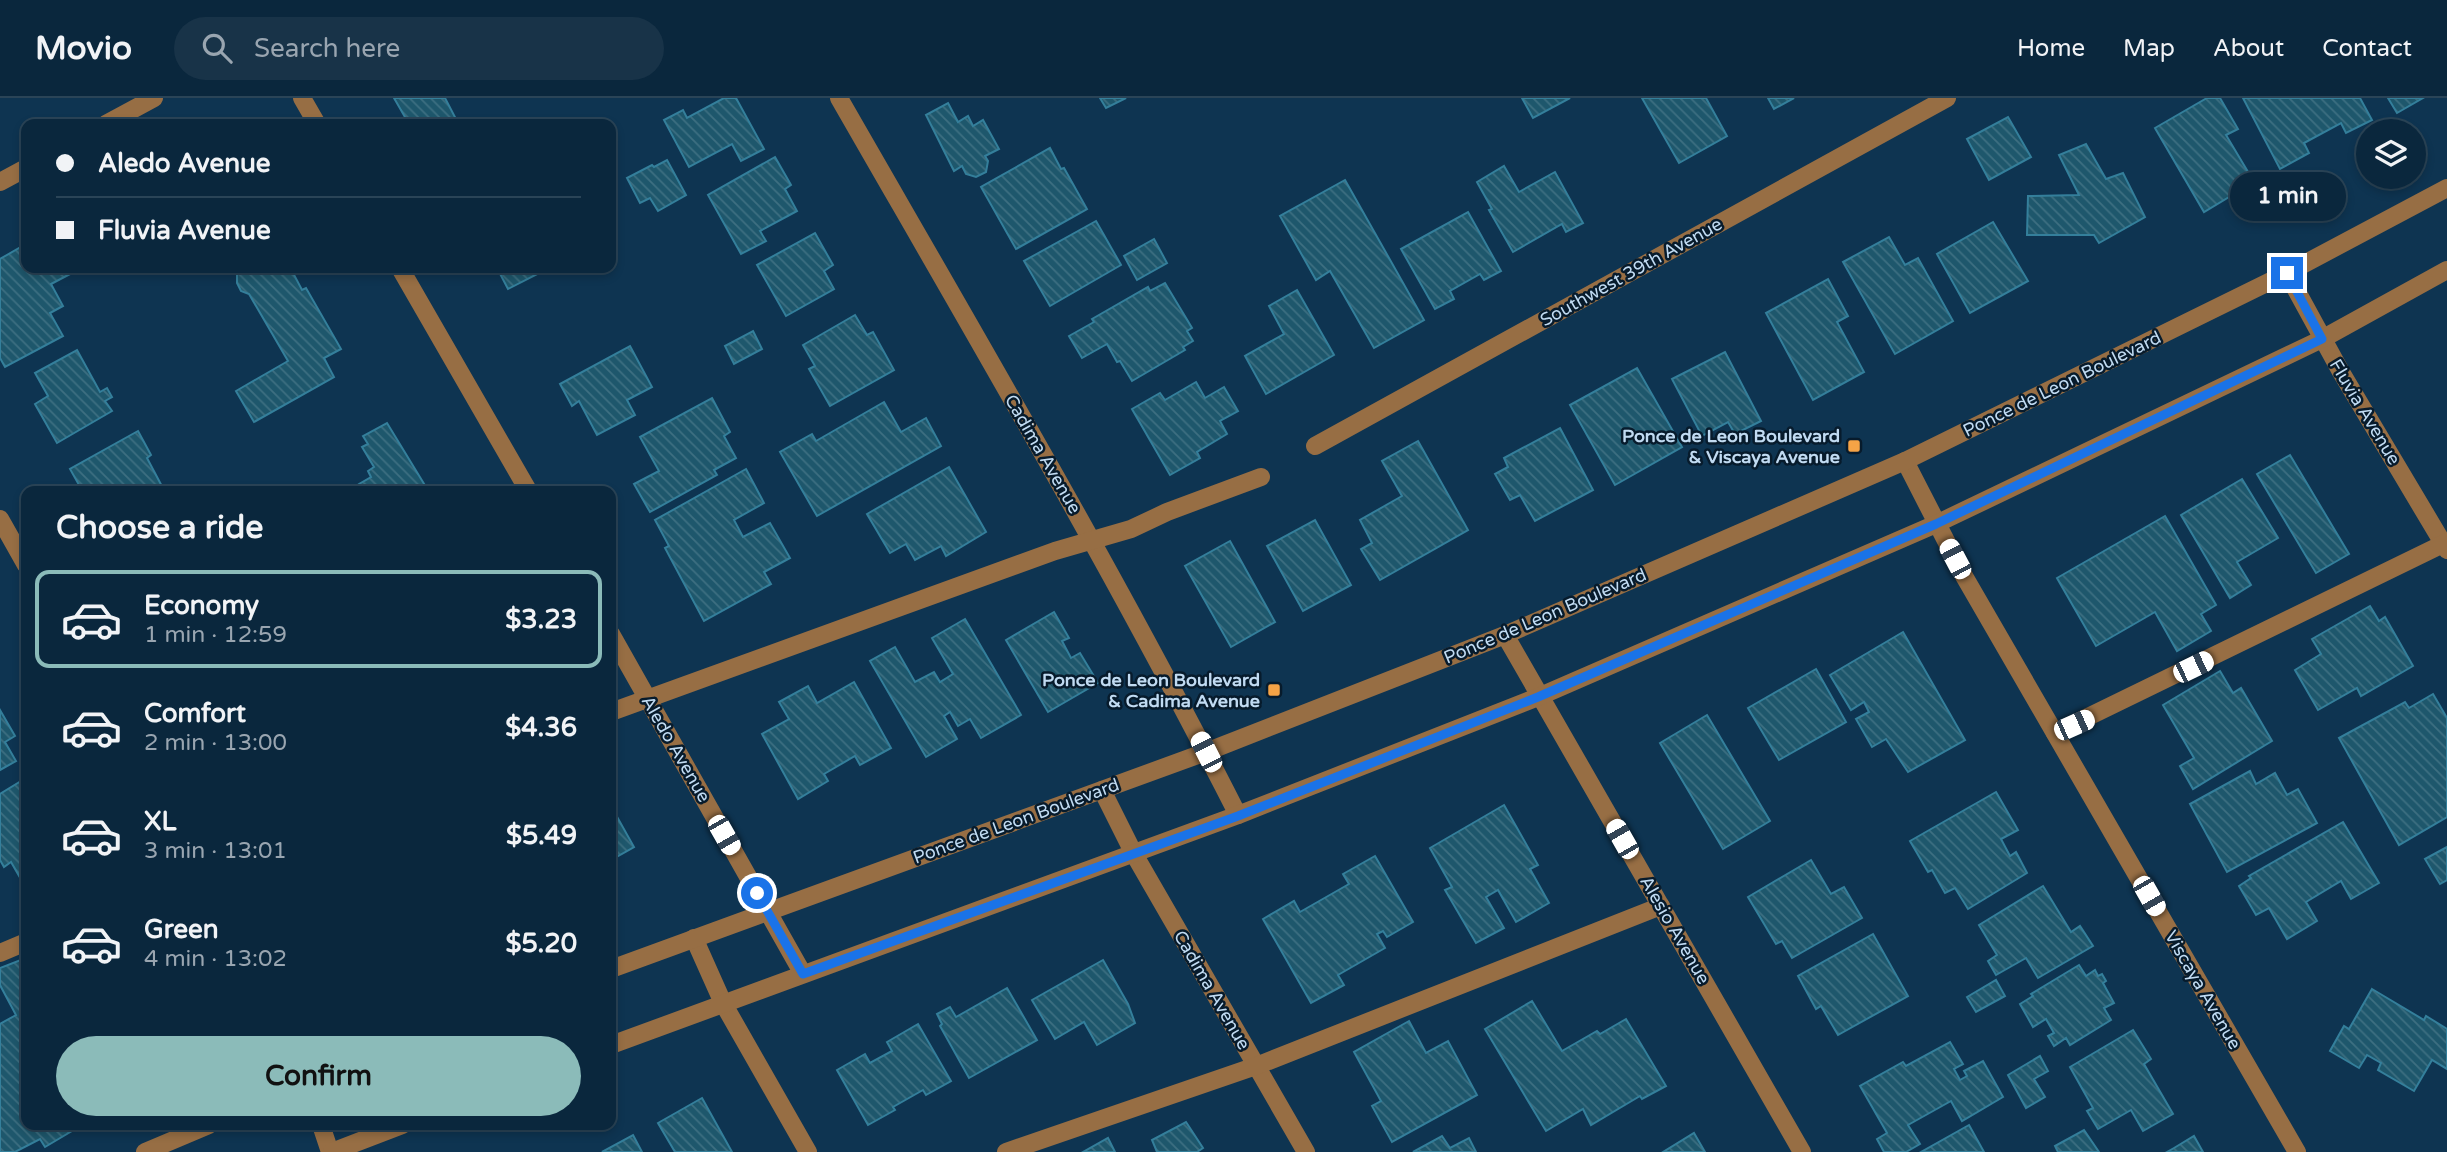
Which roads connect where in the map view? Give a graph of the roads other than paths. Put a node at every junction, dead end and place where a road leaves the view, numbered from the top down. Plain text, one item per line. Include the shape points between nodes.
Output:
1 (154, 98) edge
2 (302, 98) edge
3 (839, 98) edge
4 (1947, 98) edge
5 (115, 119) edge
6 (314, 119) edge
7 (21, 171) edge
8 (0, 182) edge
9 (2447, 188) edge
10 (2447, 270) edge
11 (403, 273) edge
12 (2287, 273) junction
13 (2322, 339) junction
14 (1315, 446) dead end
15 (1905, 461) junction
16 (1261, 477) dead end
17 (526, 486) edge
18 (0, 519) edge
19 (1936, 524) junction
20 (1093, 541) junction
21 (2446, 545) edge
22 (21, 556) edge
23 (1504, 635) junction
24 (616, 643) edge
25 (1538, 697) junction
26 (647, 699) junction
27 (616, 710) edge
28 (2055, 733) junction
29 (1206, 752) junction
30 (1102, 790) junction
31 (1238, 816) junction
32 (1134, 854) junction
33 (1661, 906) junction
34 (767, 910) junction
35 (694, 937) junction
36 (21, 944) edge
37 (0, 953) edge
38 (616, 967) edge
39 (803, 974) junction
40 (723, 1003) junction
41 (616, 1043) edge
42 (1256, 1066) junction
43 (197, 1130) edge
44 (323, 1130) edge
45 (389, 1130) edge
46 (145, 1152) edge
47 (331, 1152) edge
48 (808, 1152) edge
49 (1006, 1152) edge
50 (1306, 1152) edge
51 (1802, 1152) edge
52 (2297, 1152) edge

1 - 5 street
2 - 6 street
3 - 20 street, Cadima Avenue
4 - 14 street, Southwest 39th Avenue
7 - 8 street
9 - 12 street, Ponce de Leon Boulevard
10 - 13 street
11 - 17 street
12 - 13 street, Fluvia Avenue
12 - 15 street, Ponce de Leon Boulevard
13 - 19 street
13 - 21 street, Fluvia Avenue
15 - 19 street, Viscaya Avenue
15 - 23 street, Ponce de Leon Boulevard
16 - 20 street
18 - 22 street
19 - 25 street
19 - 28 street, Viscaya Avenue
20 - 26 street
20 - 29 street, Cadima Avenue
21 - 28 street
23 - 25 street, Alesio Avenue
23 - 29 street, Ponce de Leon Boulevard
24 - 26 street, Aledo Avenue
25 - 31 street
25 - 33 street, Alesio Avenue
26 - 27 street
26 - 34 street, Aledo Avenue
28 - 52 street, Viscaya Avenue
29 - 30 street, Ponce de Leon Boulevard
29 - 31 street, Cadima Avenue
30 - 32 street, Cadima Avenue
30 - 34 street, Ponce de Leon Boulevard
31 - 32 street
32 - 39 street
32 - 42 street, Cadima Avenue
33 - 42 street
33 - 51 street, Alesio Avenue
34 - 35 street, Ponce de Leon Boulevard
34 - 39 street, Aledo Avenue
35 - 38 street, Ponce de Leon Boulevard
35 - 40 street
36 - 37 street
39 - 40 street
40 - 41 street
40 - 48 street
42 - 49 street
42 - 50 street, Cadima Avenue
43 - 46 street
44 - 47 street
45 - 47 street

